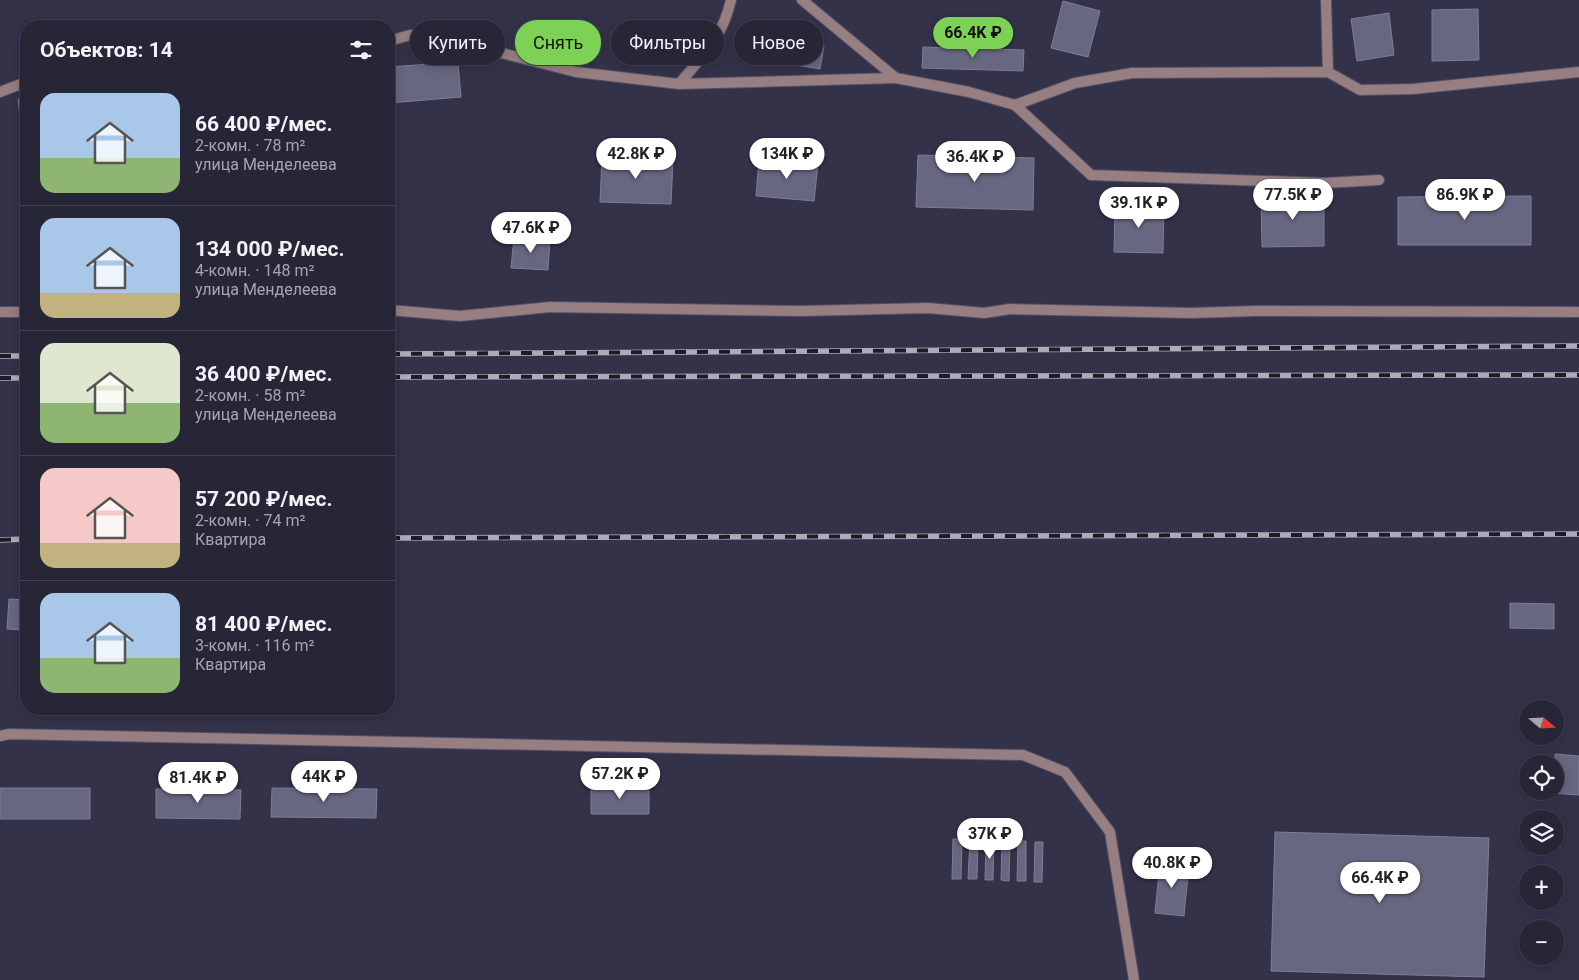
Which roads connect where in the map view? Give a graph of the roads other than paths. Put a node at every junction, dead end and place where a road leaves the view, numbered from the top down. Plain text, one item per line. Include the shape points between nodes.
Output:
1 (731, 0) edge
2 (802, 0) edge
3 (1326, 0) edge
4 (395, 39) edge
5 (1328, 72) junction
6 (1579, 72) edge
7 (896, 78) junction
8 (20, 84) edge
9 (679, 84) junction
10 (0, 92) edge
11 (1016, 105) junction
12 (1379, 180) dead end
13 (395, 311) edge
14 (0, 312) edge
15 (20, 312) edge
16 (1579, 312) edge
17 (0, 736) edge
18 (1134, 980) edge

1 - 9 street via 716,42
2 - 7 street
3 - 5 street
4 - 9 street via 410,35 466,44 576,72
5 - 6 street via 1360,90 1413,89
5 - 11 street via 1132,73 1075,83
7 - 9 street
7 - 11 street
8 - 10 street
11 - 12 street via 1091,174 1325,183
13 - 16 street via 460,316 550,307 802,311 928,308 984,313 1010,309 1191,313
14 - 15 street
17 - 18 street via 1023,755 1065,772 1110,832

